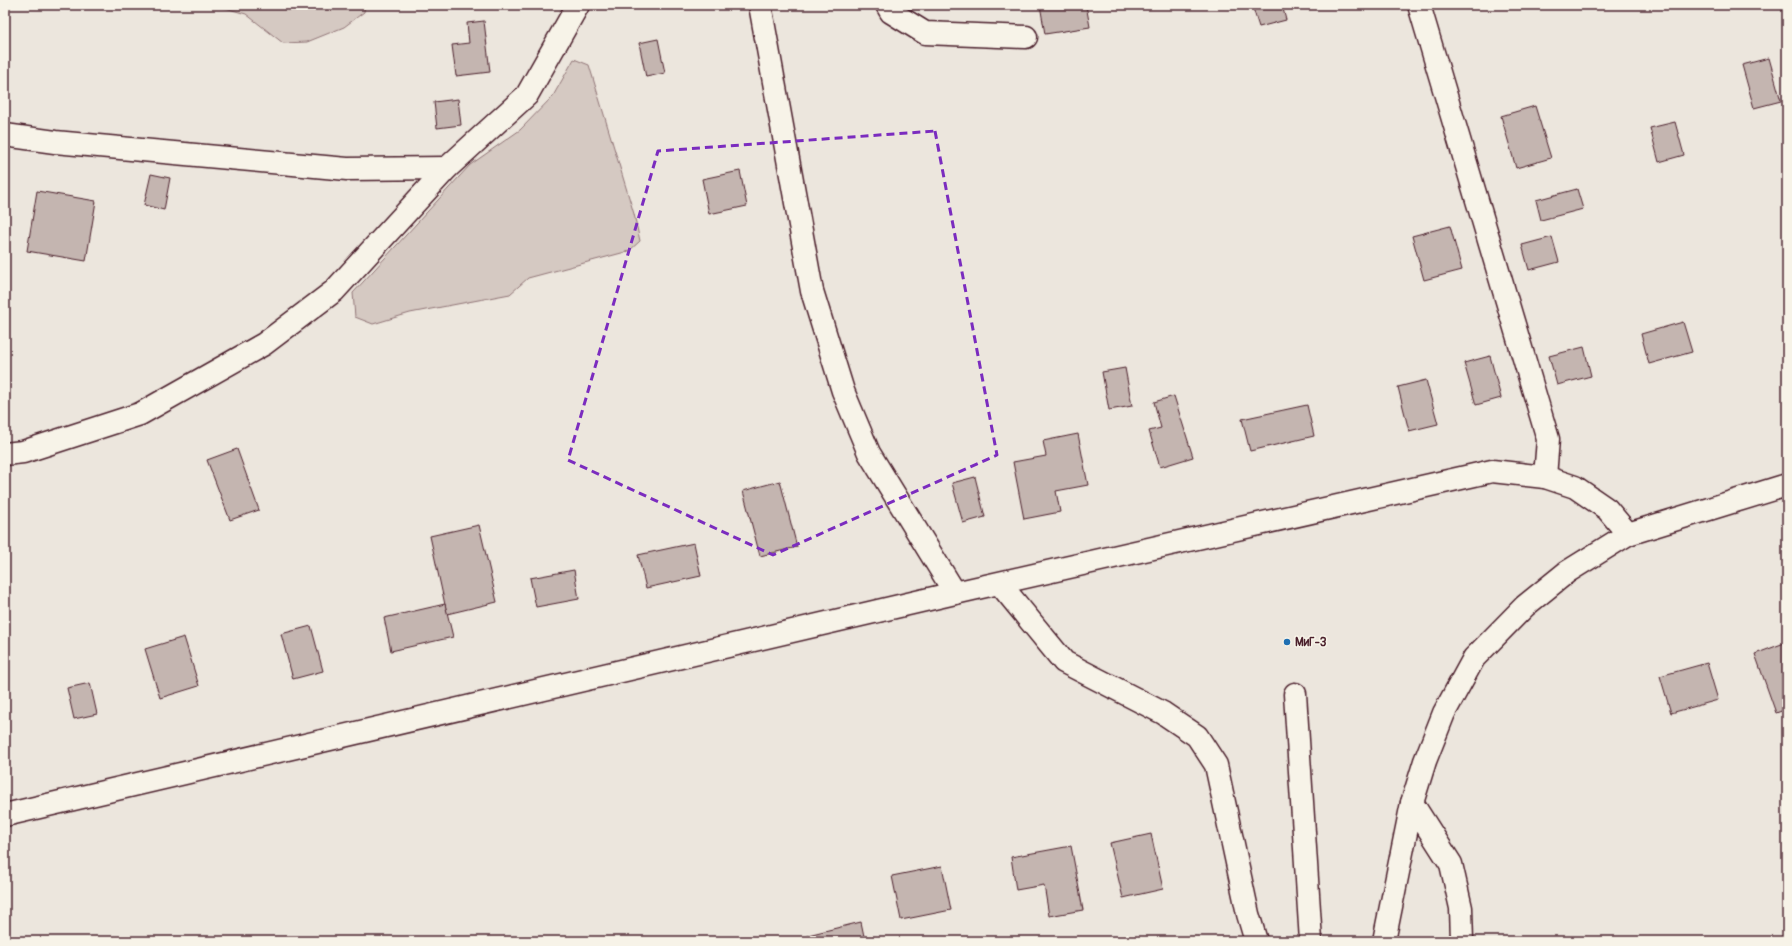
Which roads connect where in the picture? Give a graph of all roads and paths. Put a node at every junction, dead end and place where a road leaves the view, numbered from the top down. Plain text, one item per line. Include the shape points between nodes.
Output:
1 (578, 5) edge
2 (760, 5) edge
3 (887, 5) edge
4 (1419, 5) edge
5 (1026, 37) dead end
6 (5, 135) edge
7 (447, 168) junction
8 (5, 454) edge
9 (1545, 476) junction
10 (1787, 485) edge
11 (1628, 534) junction
12 (1000, 584) junction
13 (955, 593) junction
14 (1295, 694) dead end
15 (1412, 803) junction
16 (5, 816) edge
17 (1256, 941) edge
18 (1311, 941) edge
19 (1384, 941) edge
20 (1462, 941) edge

1 - 7 street via 527,95
2 - 13 street via 812,291 843,391 869,453
3 - 5 street via 891,12 925,33
4 - 9 street via 1548,439
6 - 7 street via 63,143 347,169
7 - 8 street via 334,291 264,344 140,414 23,452
9 - 11 street via 1575,487 1607,509
9 - 12 street via 1492,471
10 - 11 street
11 - 15 street via 1567,572 1525,606 1474,658 1444,713
12 - 13 street
12 - 17 street via 1064,662 1163,713 1197,736 1216,765
13 - 16 street
14 - 18 street
15 - 19 street
15 - 20 street via 1451,864 1462,908

